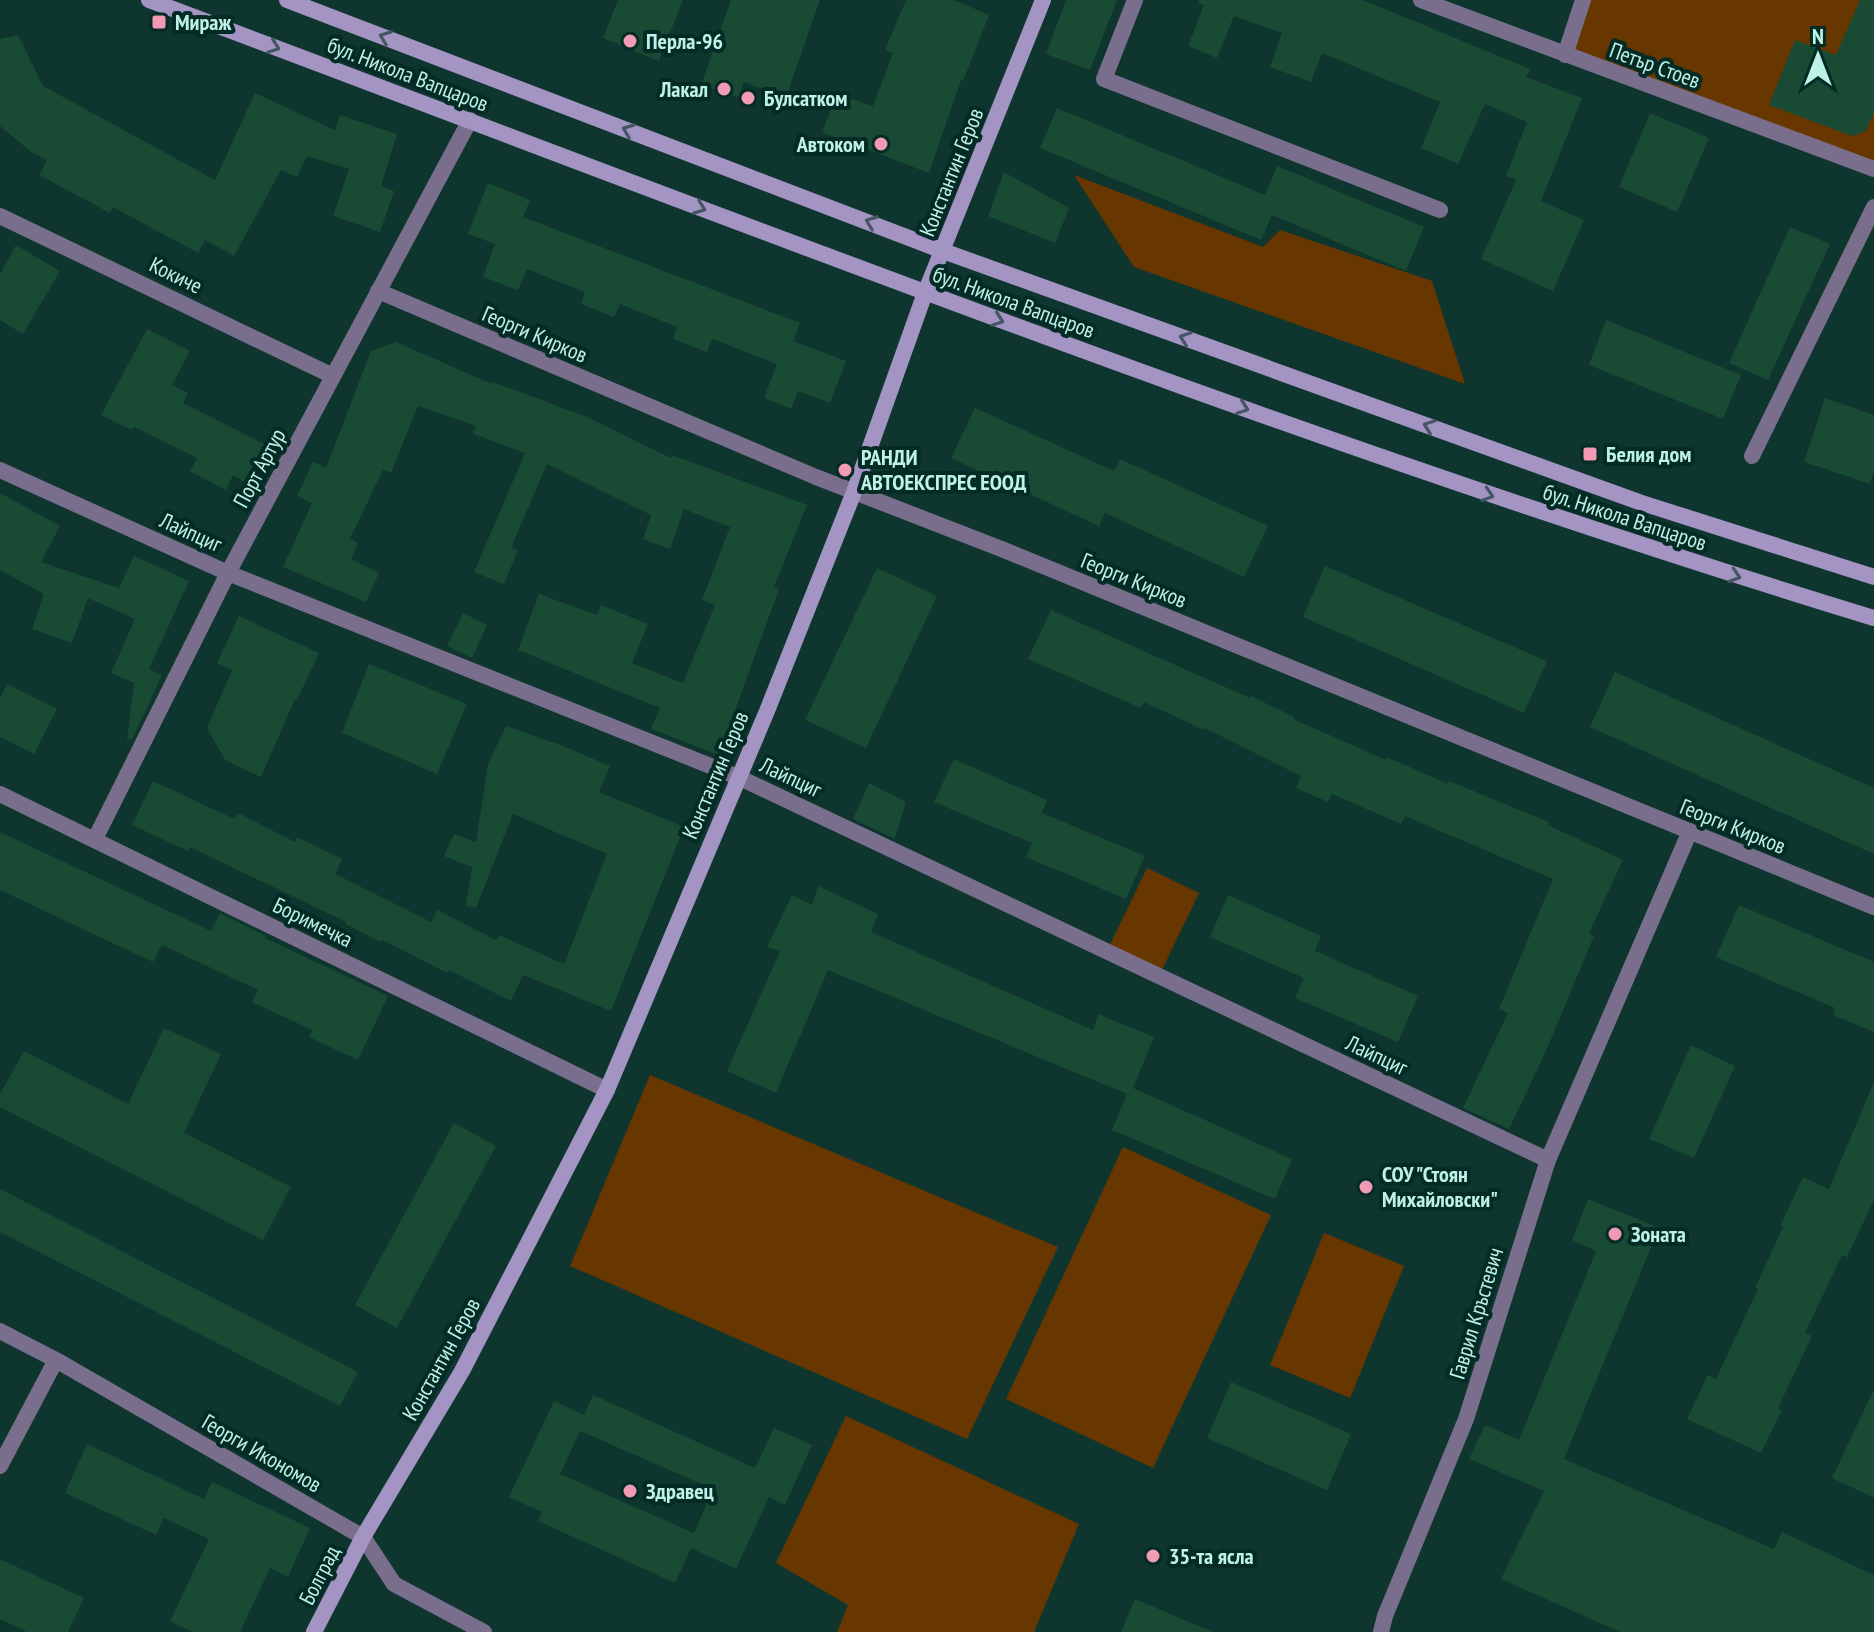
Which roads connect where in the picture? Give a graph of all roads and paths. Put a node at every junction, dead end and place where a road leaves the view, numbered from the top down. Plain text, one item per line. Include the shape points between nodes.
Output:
1 (149, 0) edge
2 (287, 0) edge
3 (1043, 0) edge
4 (1135, 0) edge
5 (1421, 0) edge
6 (1583, 0) edge
7 (1565, 55) junction
8 (470, 120) junction
9 (1874, 169) edge
10 (1874, 207) edge
11 (1440, 210) dead end
12 (0, 215) edge
13 (943, 251) junction
14 (378, 291) junction
15 (925, 293) junction
16 (333, 376) junction
17 (1752, 456) dead end
18 (0, 470) edge
19 (854, 492) junction
20 (228, 573) junction
21 (1874, 577) edge
22 (1874, 618) edge
23 (738, 777) junction
24 (0, 794) edge
25 (1690, 831) junction
26 (95, 839) junction
27 (1874, 907) edge
28 (607, 1090) junction
29 (1548, 1160) junction
30 (0, 1331) edge
31 (56, 1360) junction
32 (0, 1466) edge
33 (363, 1537) junction
34 (314, 1632) edge
35 (484, 1632) edge
36 (1381, 1632) edge

1 -> 8 street, бул. Никола Вапцаров
13 -> 2 street, бул. Никола Вапцаров
3 - 13 street, Константин Геров
4 - 11 street via 1104,79
5 - 7 street, Петър Стоев
6 - 7 street
7 - 9 street, Петър Стоев
8 - 14 street, Порт Артур
8 -> 15 street, бул. Никола Вапцаров
10 - 17 street
12 - 16 street, Кокиче
13 - 15 street, Константин Геров
21 -> 13 street, бул. Никола Вапцаров via 1642,503
14 - 16 street, Порт Артур
14 - 19 street, Георги Кирков
15 - 19 street, Константин Геров
15 -> 22 street, бул. Никола Вапцаров via 1465,488
16 - 20 street, Порт Артур
18 - 20 street, Лайпциг
19 - 23 street, Константин Геров
19 - 25 street, Георги Кирков
20 - 23 street, Лайпциг
20 - 26 street, Порт Артур
23 - 28 street, Константин Геров
23 - 29 street, Лайпциг
24 - 26 street, Боримечка
25 - 27 street, Георги Кирков
25 - 29 street, Гаврил Кръстевич
26 - 28 street, Боримечка
28 - 33 street, Константин Геров via 462,1371
29 - 36 street, Гаврил Кръстевич via 1466,1419
30 - 31 street, Георги Икономов
31 - 32 street
31 - 33 street, Георги Икономов
33 - 34 street, Болград
33 - 35 street, Георги Икономов via 394,1584

